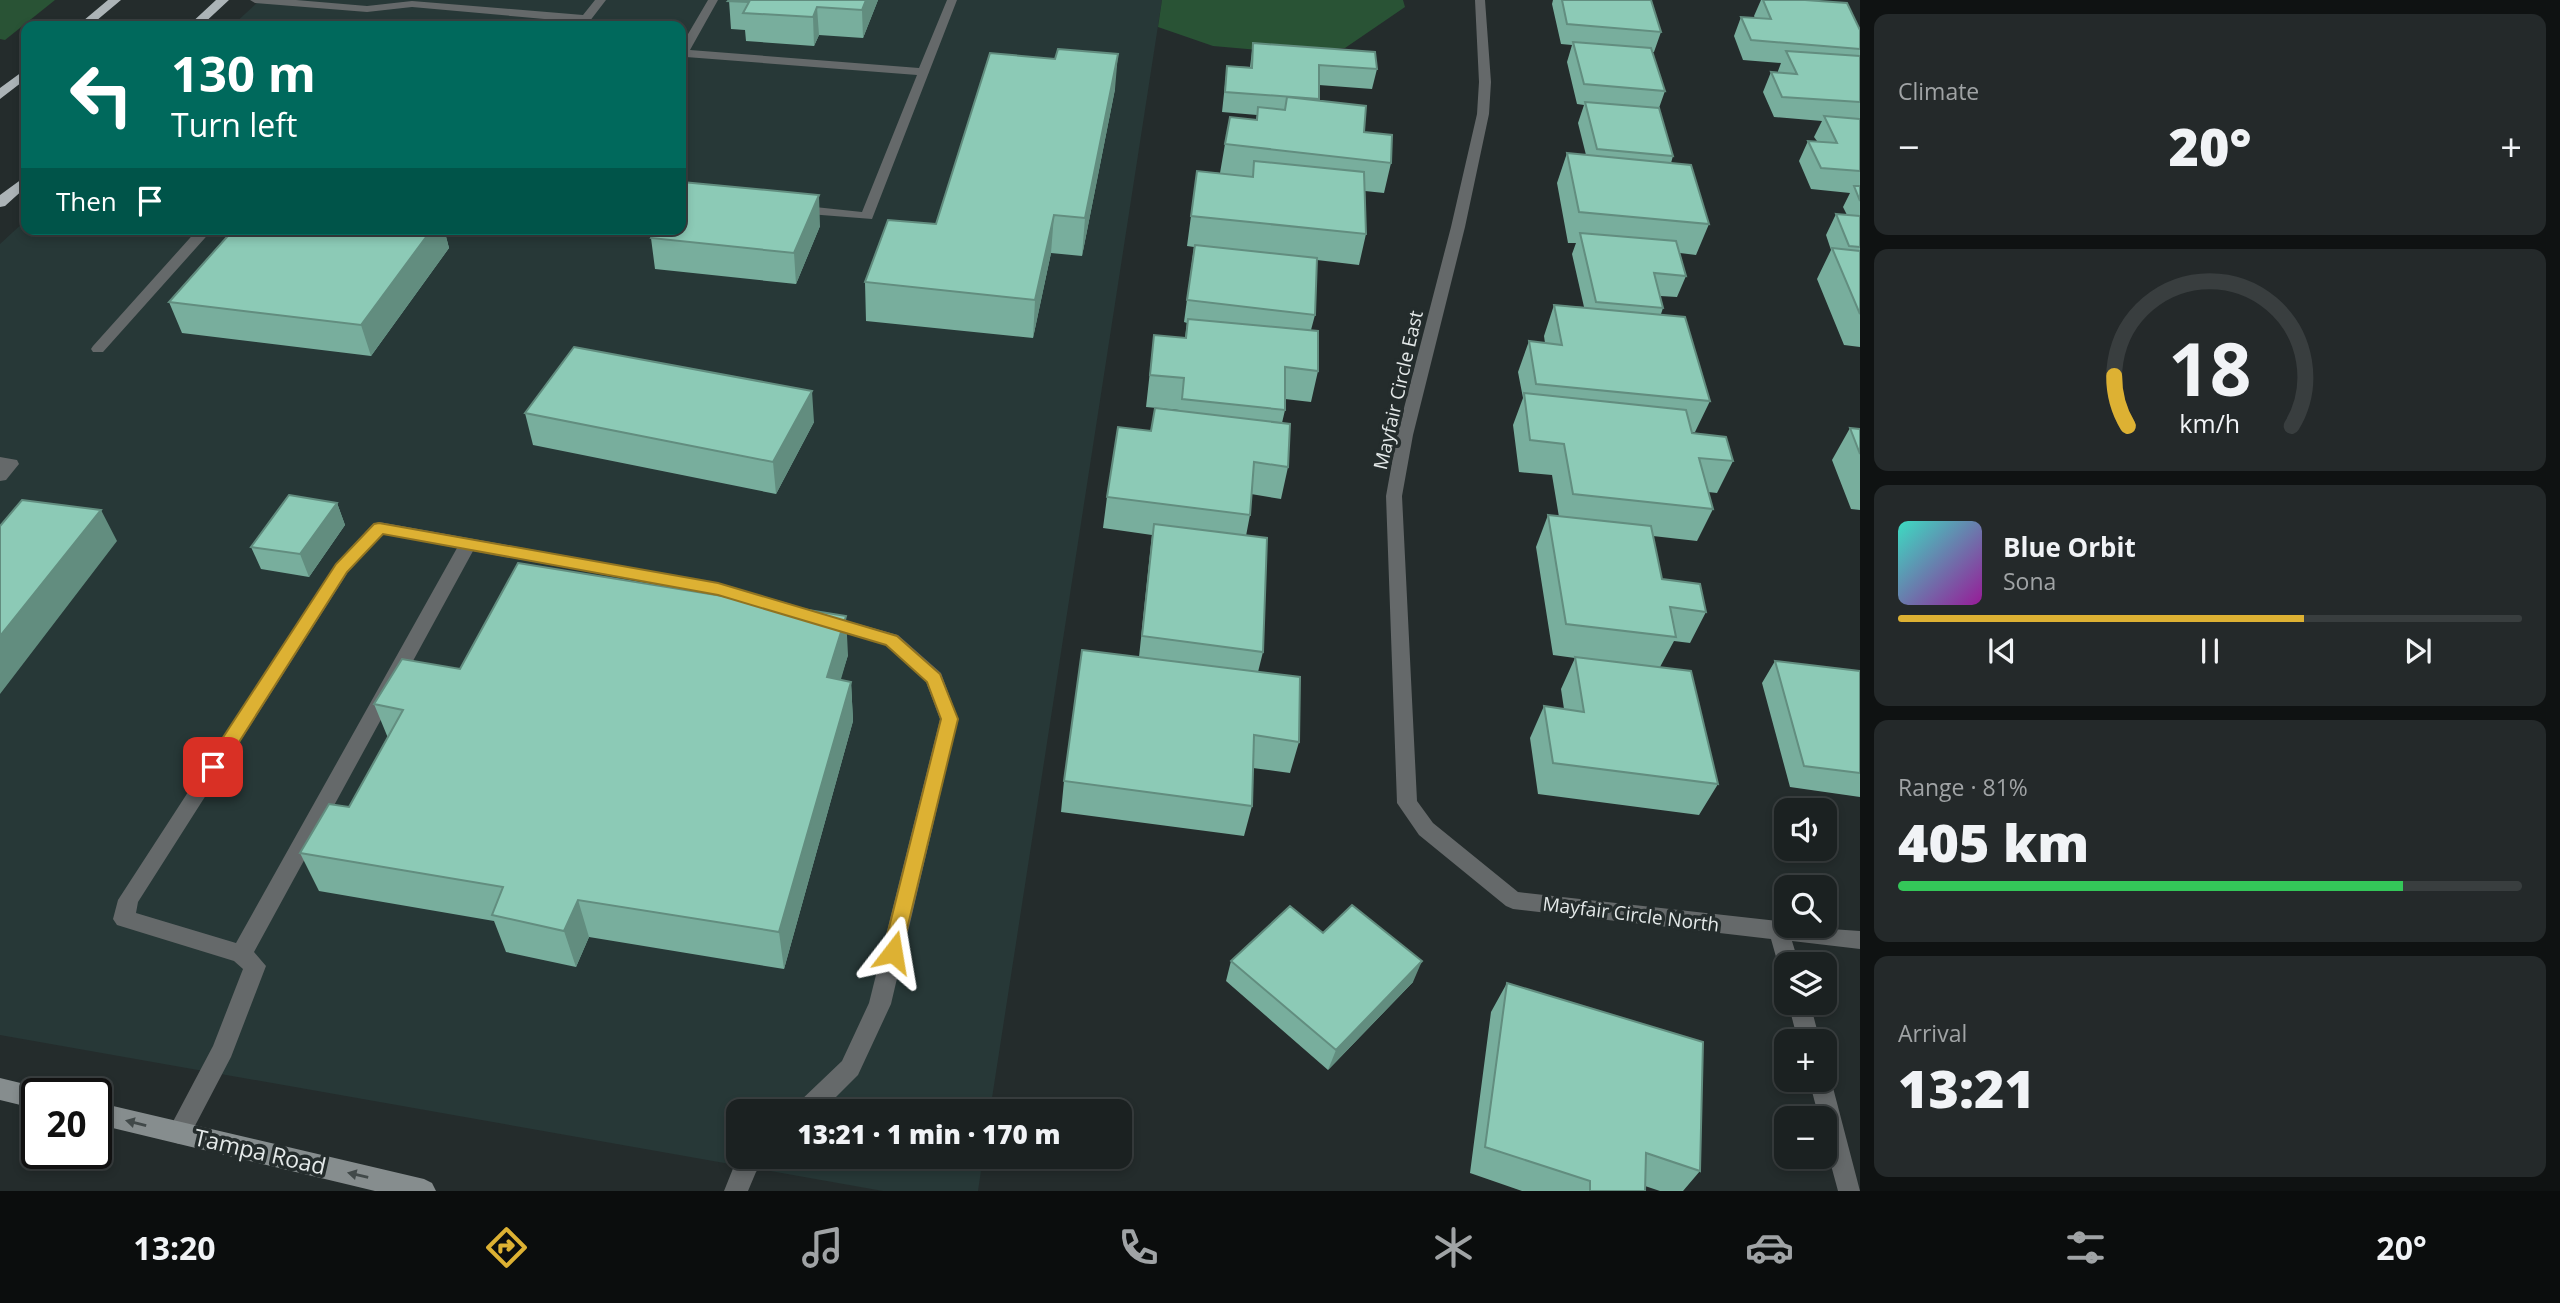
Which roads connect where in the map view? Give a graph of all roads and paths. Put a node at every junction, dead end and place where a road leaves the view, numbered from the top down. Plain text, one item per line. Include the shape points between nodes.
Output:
1 (115, 0) edge
2 (223, 0) edge
3 (255, 0) edge
4 (376, 0) edge
5 (601, 0) edge
6 (713, 0) edge
7 (952, 0) edge
8 (1480, 0) edge
9 (367, 9) junction
10 (89, 21) edge
11 (200, 21) edge
12 (565, 21) edge
13 (585, 21) edge
14 (686, 48) edge
15 (686, 55) edge
16 (924, 72) junction
17 (21, 77) edge
18 (0, 95) edge
19 (21, 184) edge
20 (0, 203) edge
21 (787, 208) edge
22 (201, 235) edge
23 (98, 348) dead end
24 (0, 462) edge
25 (0, 476) edge
26 (468, 544) junction
27 (1426, 829) joint
28 (1774, 931) edge
29 (1837, 938) edge
30 (1860, 940) edge
31 (241, 954) junction
32 (0, 1089) edge
33 (1823, 1092) edge
34 (21, 1094) edge
35 (818, 1099) edge
36 (112, 1117) edge
37 (179, 1133) junction
38 (745, 1169) edge
39 (424, 1191) edge
40 (736, 1191) edge
41 (1850, 1191) edge

1 - 10 highway
2 - 11 highway
3 - 9 street
4 - 9 street
5 - 13 street
6 - 14 street
7 - 16 street
8 - 27 street, Mayfair Circle East via 1483,114 1394,496 1407,803
9 - 12 street via 412,4
15 - 16 street
16 - 21 street via 867,216
17 - 18 highway
19 - 20 highway
22 - 23 street
24 - 25 street via 11,464
26 - 31 street
26 - 31 street via 379,528 342,568 128,900 124,919
26 - 35 street via 718,589 892,640 934,678 949,719 880,1004 850,1068
27 - 28 street, Mayfair Circle North via 1513,900
29 - 30 street, Mayfair Circle North
31 - 37 street via 256,966 223,1050
32 - 34 main road
33 - 41 street
37 -> 36 main road, Tampa Road
39 -> 37 main road, Tampa Road
38 - 40 street

